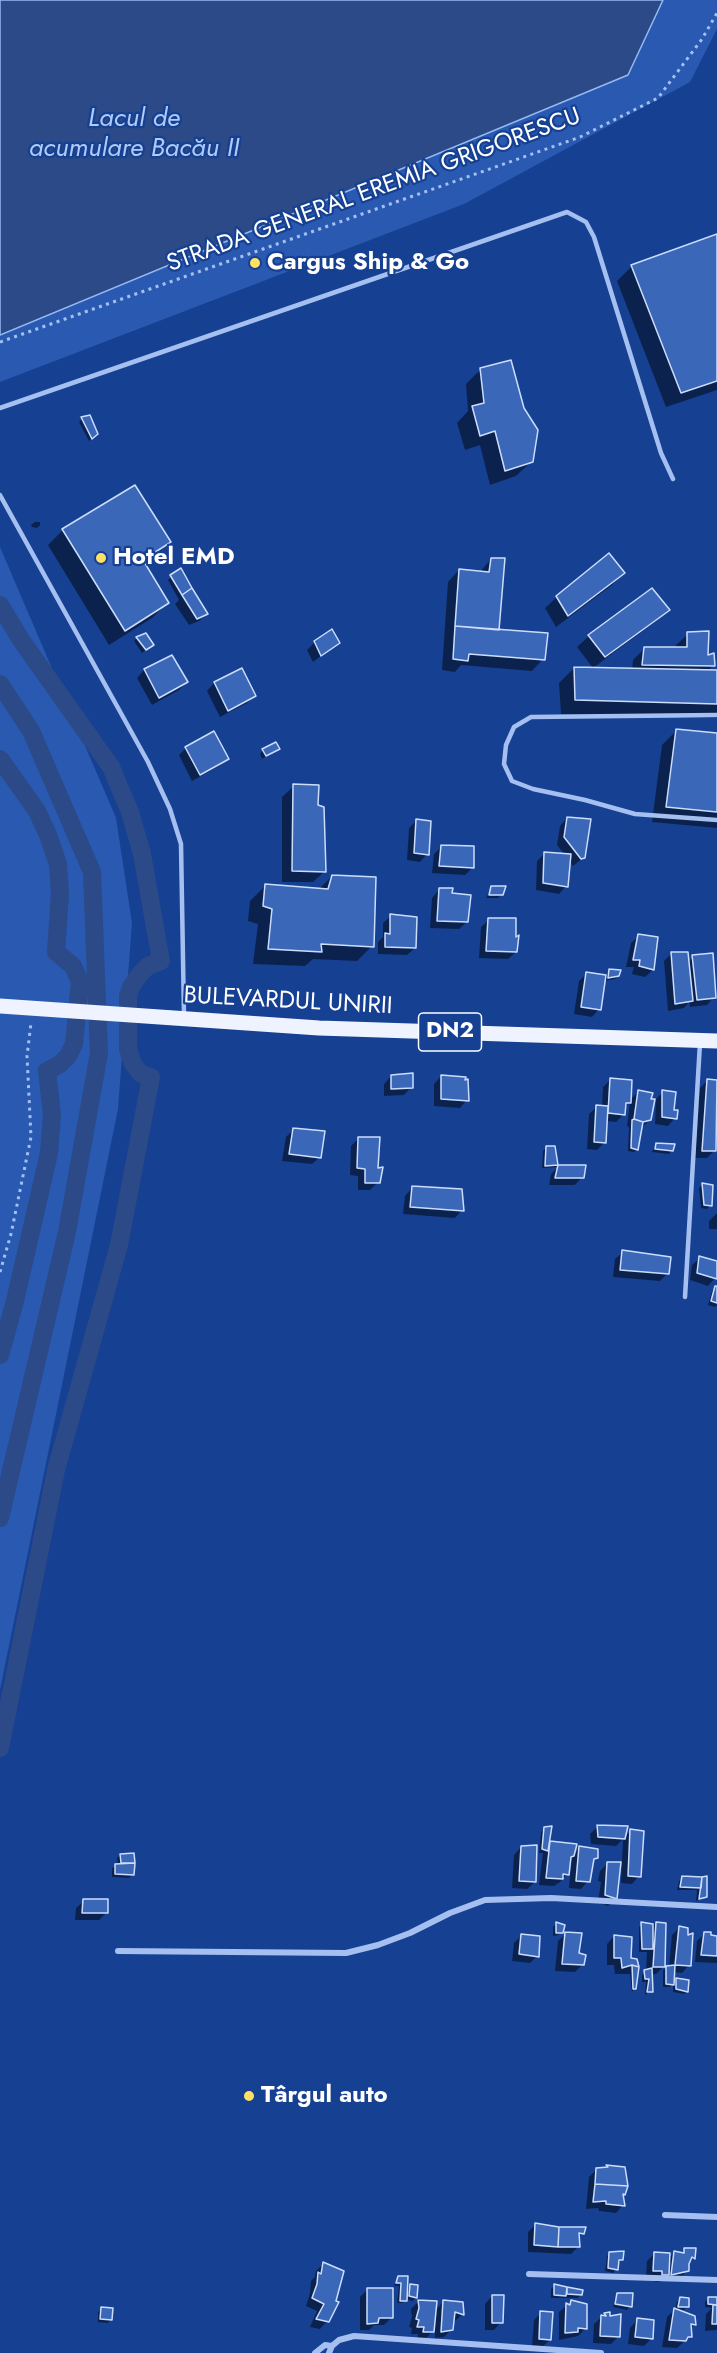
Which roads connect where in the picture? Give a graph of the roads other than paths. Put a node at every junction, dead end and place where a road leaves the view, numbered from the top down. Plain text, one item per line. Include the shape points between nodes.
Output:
1 (0, 408) edge
2 (673, 479) dead end
3 (0, 495) edge
4 (717, 715) edge
5 (717, 820) edge
6 (0, 1006) edge
7 (184, 1019) junction
8 (701, 1040) junction
9 (717, 1041) edge
10 (685, 1297) dead end
11 (717, 1907) edge
12 (118, 1951) dead end
13 (665, 2215) dead end
14 (717, 2217) edge
15 (529, 2274) dead end
16 (717, 2280) edge
17 (332, 2346) junction
18 (529, 2351) edge
19 (315, 2353) edge
20 (329, 2353) edge
21 (601, 2353) edge

1 - 2 lane via 567,212 586,222 594,237
3 - 7 lane via 148,762 170,809 181,844
4 - 5 lane via 531,717 514,727 506,745 504,764 512,782 533,789 635,814
6 - 7 main road, BULEVARDUL UNIRII / DN2
7 - 8 main road, BULEVARDUL UNIRII / DN2 via 319,1028
8 - 9 main road, BULEVARDUL UNIRII / DN2
8 - 10 lane
11 - 12 street via 551,1898 485,1900 410,1933 346,1953
13 - 14 street
15 - 16 street
17 - 18 street via 354,2336
17 - 19 street via 325,2345
17 - 20 street
18 - 21 street

